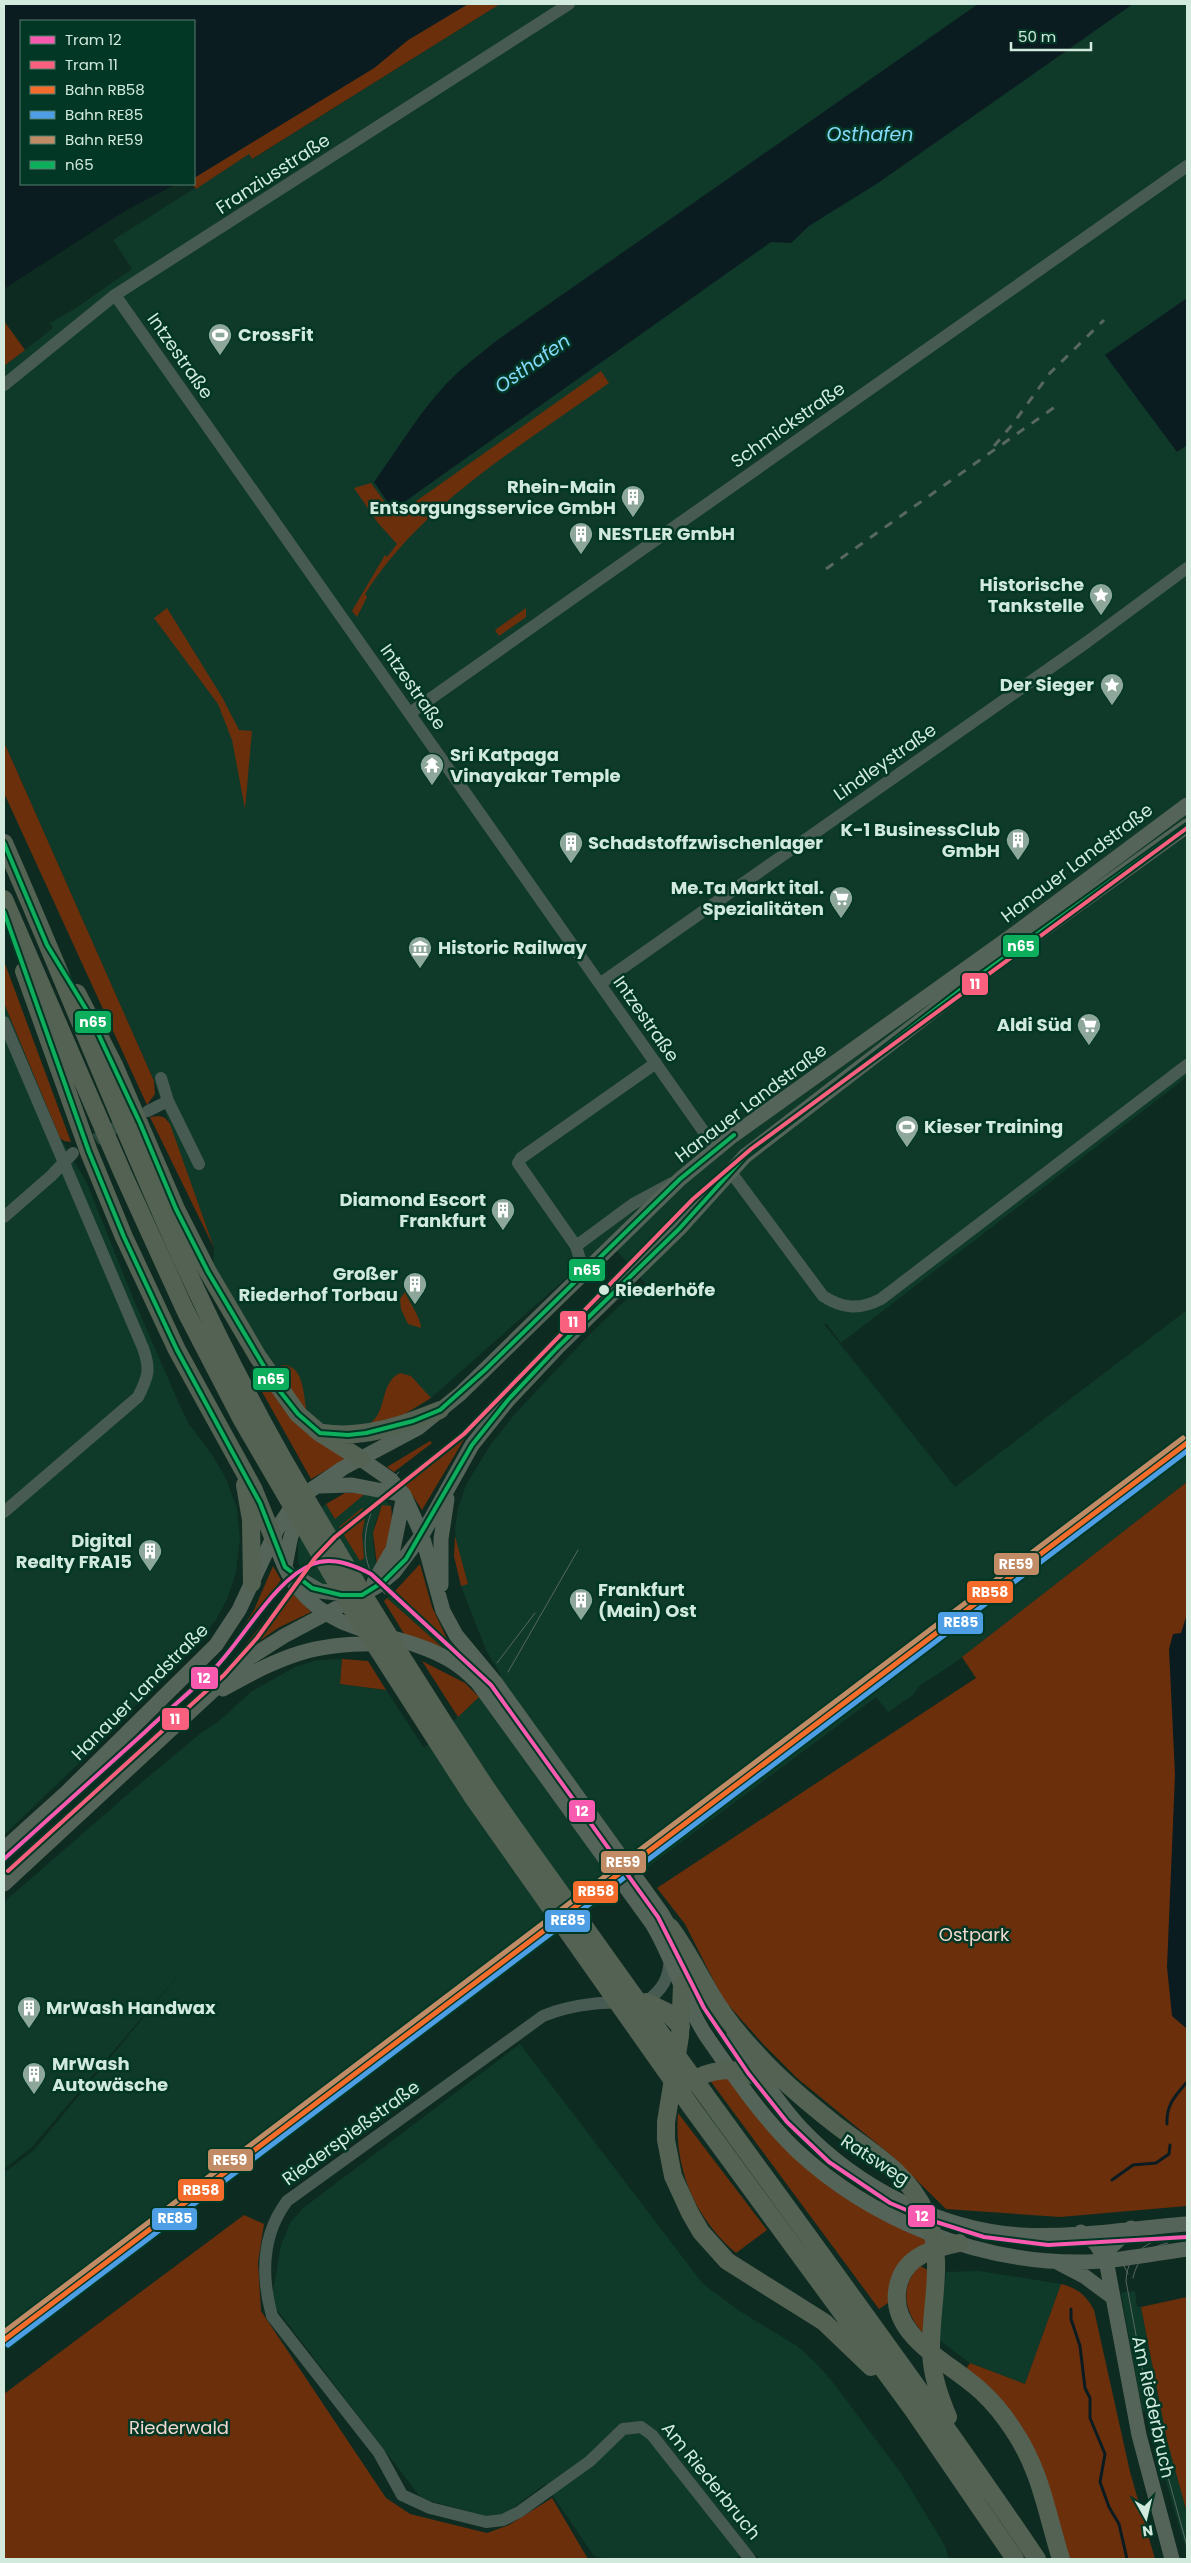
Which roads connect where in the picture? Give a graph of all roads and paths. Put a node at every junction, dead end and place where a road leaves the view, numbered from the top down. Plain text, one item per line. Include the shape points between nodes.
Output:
1 (569, 4) edge
2 (1187, 166) edge
3 (116, 295) junction
4 (4, 385) edge
5 (1187, 568) edge
6 (410, 713) junction
7 (1187, 805) edge
8 (1187, 826) edge
9 (4, 843) edge
10 (4, 899) edge
11 (4, 912) edge
12 (48, 945) junction
13 (600, 983) junction
14 (4, 1022) edge
15 (656, 1063) junction
16 (1187, 1065) edge
17 (161, 1078) dead end
18 (168, 1101) junction
19 (148, 1111) dead end
20 (716, 1150) junction
21 (74, 1153) tunnel mouth
22 (63, 1162) junction
23 (199, 1164) dead end
24 (730, 1171) junction
25 (680, 1179) junction
26 (4, 1217) edge
27 (576, 1246) junction
28 (580, 1276) junction
29 (227, 1374) junction
30 (440, 1410) junction
31 (218, 1426) junction
32 (320, 1433) junction
33 (361, 1459) junction
34 (451, 1483) junction
35 (310, 1490) junction
36 (404, 1495) junction
37 (4, 1512) edge
38 (422, 1535) junction
39 (273, 1537) junction
40 (286, 1567) junction
41 (252, 1583) junction
42 (363, 1594) junction
43 (444, 1611) junction
44 (327, 1615) junction
45 (424, 1648) junction
46 (490, 1687) junction
47 (206, 1698) junction
48 (4, 1849) edge
49 (4, 1884) edge
50 (661, 1921) junction
51 (670, 1958) junction
52 (682, 1985) junction
53 (646, 2002) junction
54 (681, 2026) junction
55 (732, 2070) junction
56 (765, 2082) junction
57 (698, 2103) junction
58 (668, 2110) junction
59 (1187, 2224) edge
60 (1131, 2228) junction
61 (1081, 2232) junction
62 (959, 2243) junction
63 (1187, 2249) edge
64 (1106, 2260) junction
65 (1056, 2262) junction
66 (1111, 2296) junction
67 (913, 2410) junction
68 (958, 2443) junction
69 (391, 2476) joint
70 (750, 2559) edge
71 (1016, 2559) edge
72 (1037, 2559) edge
73 (1061, 2559) edge
74 (1172, 2559) edge

1 - 3 street, Franziusstraße
2 - 6 street, Schmickstraße
3 - 4 street, Franziusstraße
3 - 6 street, Intzestraße
5 - 13 street, Lindleystraße via 1087,642
6 - 13 street, Intzestraße
7 - 20 main road, Hanauer Landstraße via 1108,866
8 - 24 main road, Hanauer Landstraße via 848,1075
9 - 12 highway
10 - 29 highway via 157,1252
11 - 31 highway via 111,1207 173,1342
12 - 29 highway
12 - 32 highway via 89,1014 208,1272 275,1385 298,1414
13 - 15 street, Intzestraße
14 - 22 street
15 - 20 street, Intzestraße
15 - 27 street via 520,1158 518,1163
16 - 24 street via 869,1305 852,1308 823,1296
17 - 18 street
18 - 19 street
18 - 23 street
20 - 24 main road
20 - 25 main road, Hanauer Landstraße
21 - 22 street
22 - 26 street
22 - 37 street via 143,1348 148,1378 138,1397
24 - 34 main road, Hanauer Landstraße via 679,1229 508,1400 472,1446
25 - 27 street via 633,1204
25 - 28 main road, Hanauer Landstraße
27 - 28 street via 581,1263
28 - 30 main road, Hanauer Landstraße
29 - 57 highway via 352,1609 472,1796
30 - 32 highway via 366,1433
30 - 33 main road, Hanauer Landstraße via 403,1437
31 - 39 highway via 260,1503
31 - 41 highway via 246,1491 252,1528
32 - 33 highway
33 - 35 main road, Hanauer Landstraße
33 - 36 main road via 391,1480
34 - 38 main road, Hanauer Landstraße
34 - 43 main road via 441,1539
35 - 36 main road via 343,1484
35 - 39 main road, Hanauer Landstraße via 288,1511
35 - 40 main road via 293,1524
36 - 38 main road
36 - 42 main road via 393,1549 384,1568
38 - 42 main road, Hanauer Landstraße via 394,1572
38 - 43 main road
39 - 40 main road
39 - 41 main road, Hanauer Landstraße
40 - 42 main road via 312,1588 341,1595
40 - 44 main road via 303,1594
41 - 48 main road, Hanauer Landstraße via 229,1628 210,1652
42 - 44 main road, Hanauer Landstraße
43 - 46 main road
44 - 45 main road via 355,1629
44 - 47 main road via 261,1649
45 - 46 main road via 450,1659
45 - 47 main road via 381,1644 306,1650 257,1670
46 - 50 main road
47 - 49 main road
50 - 51 main road
50 - 56 main road, Ratsweg via 706,1997
50 - 68 highway via 685,1948 716,2003 775,2073 890,2165 917,2196 929,2221 938,2272 931,2349 937,2389
51 - 52 main road
51 - 53 street via 664,1985
52 - 54 highway
52 - 55 main road via 698,2022
53 - 54 highway via 667,2012
53 - 69 street, Riederspießstraße via 603,2002 543,2016 287,2201 274,2221 268,2235 265,2260 272,2316 379,2453
54 - 58 highway
55 - 56 highway via 753,2074
55 - 58 highway via 717,2070 693,2079 683,2086
55 - 62 main road via 780,2133 825,2175 886,2214
56 - 61 main road, Ratsweg via 797,2124 831,2155 863,2179 903,2201 938,2216 987,2230 1029,2235
57 - 67 highway
57 - 68 highway via 836,2273
58 - 67 highway via 666,2140 673,2176 690,2213 714,2247 741,2271 824,2322
59 - 60 main road, Ratsweg
60 - 61 main road, Ratsweg
60 - 64 main road via 1111,2247
61 - 64 main road via 1096,2244
62 - 65 main road
62 - 73 highway via 932,2250 910,2264 897,2288 902,2321 915,2338 996,2405 1018,2437 1039,2477
63 - 64 main road
64 - 65 main road
64 - 66 main road, Am Riederbruch
65 - 66 main road via 1084,2276
66 - 74 main road, Am Riederbruch via 1139,2435
67 - 71 highway
68 - 72 highway
69 - 70 street, Am Riederbruch via 402,2495 416,2503 494,2522 518,2512 590,2460 623,2429 641,2427 652,2435

